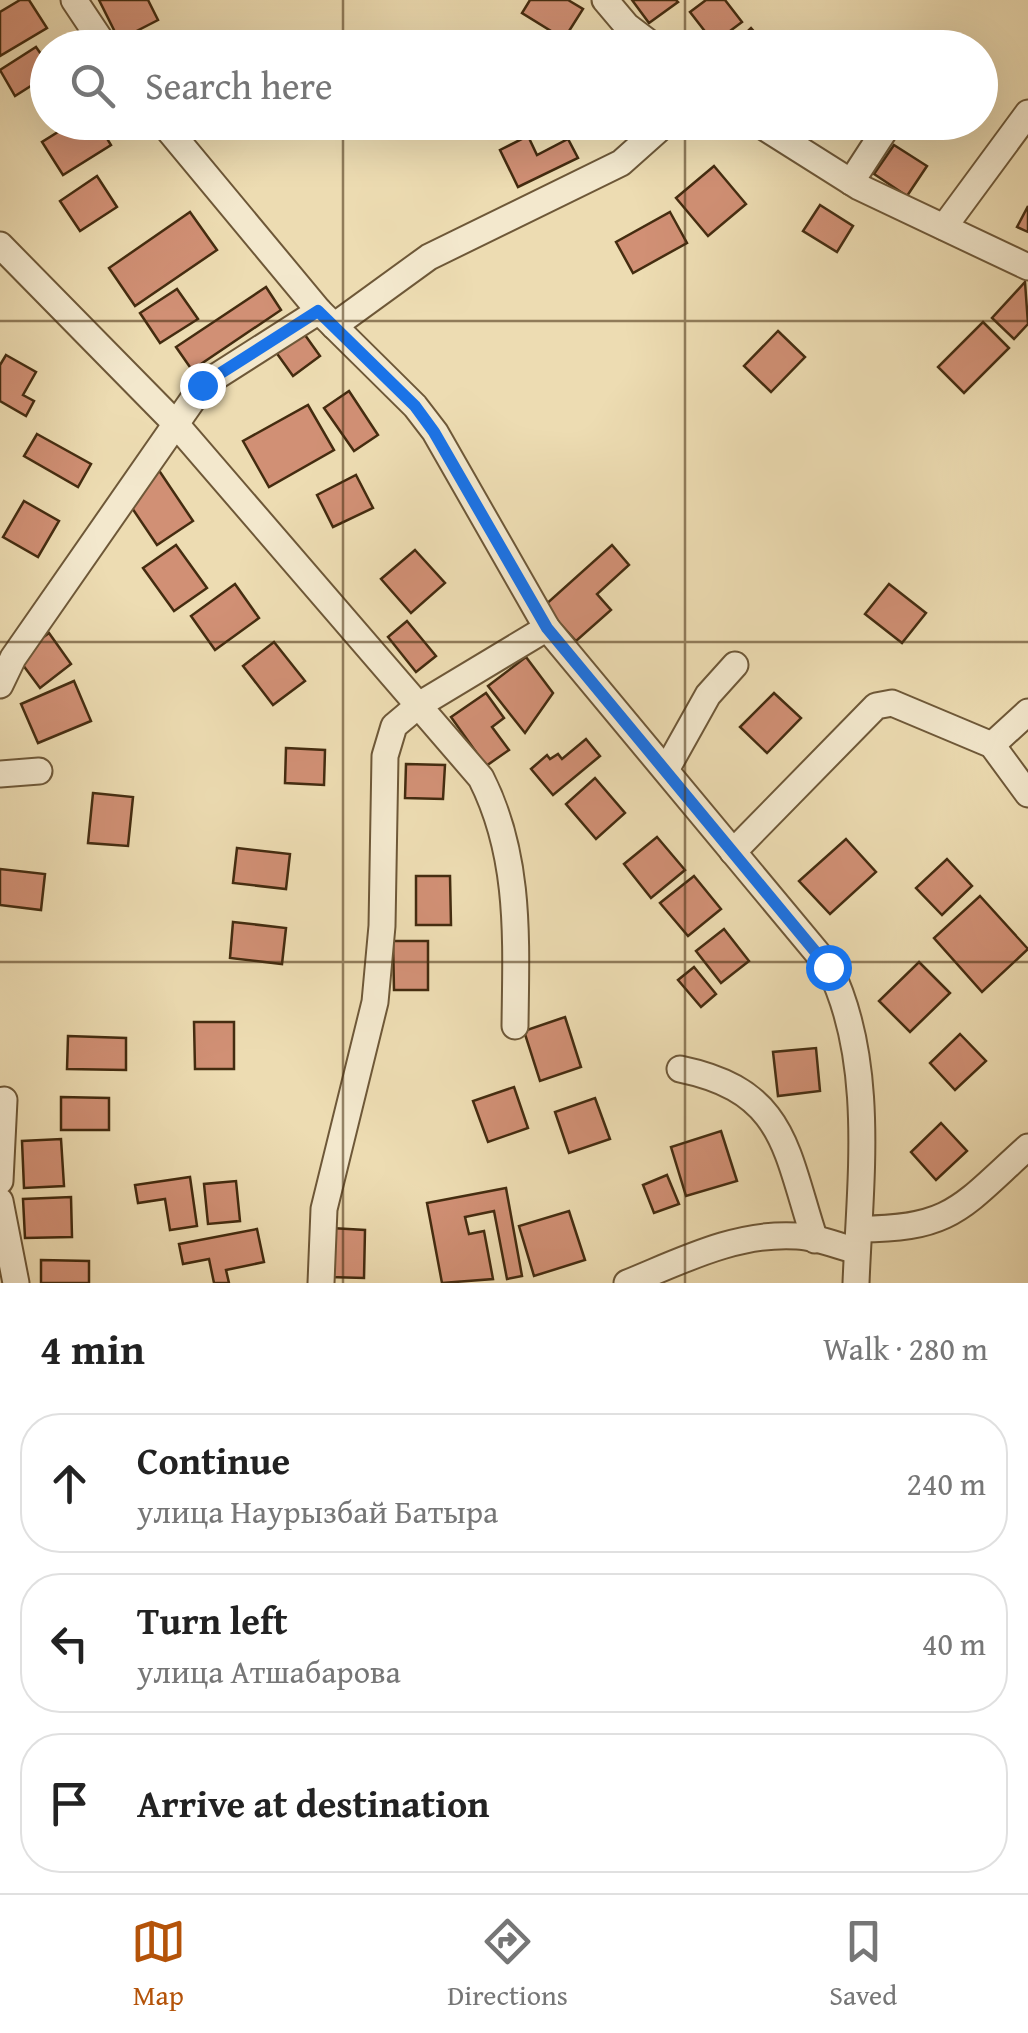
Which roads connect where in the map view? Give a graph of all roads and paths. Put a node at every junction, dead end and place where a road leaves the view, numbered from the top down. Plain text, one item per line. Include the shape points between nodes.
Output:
1 (74, 0) edge
2 (605, 0) edge
3 (94, 30) edge
4 (632, 30) edge
5 (1028, 113) edge
6 (177, 140) edge
7 (646, 140) edge
8 (784, 140) edge
9 (878, 140) edge
10 (851, 182) junction
11 (944, 227) junction
12 (0, 245) edge
13 (1028, 268) edge
14 (327, 318) junction
15 (174, 422) junction
16 (547, 628) junction
17 (734, 665) dead end
18 (0, 685) edge
19 (419, 705) junction
20 (1028, 712) edge
21 (992, 745) junction
22 (666, 770) junction
23 (40, 771) dead end
24 (0, 774) edge
25 (1028, 794) edge
26 (734, 852) junction
27 (515, 1026) dead end
28 (680, 1069) dead end
29 (4, 1100) dead end
30 (1028, 1146) edge
31 (0, 1181) edge
32 (0, 1201) edge
33 (815, 1240) junction
34 (858, 1240) junction
35 (16, 1283) edge
36 (321, 1283) edge
37 (627, 1283) edge
38 (856, 1283) edge

1 - 3 street
2 - 4 street
5 - 11 street
6 - 14 street
7 - 14 street via 621,162 440,250
8 - 10 street
9 - 10 street
10 - 11 street
11 - 13 street
12 - 15 street
14 - 15 street via 202,385
14 - 16 street via 434,432
15 - 18 street
15 - 19 street
16 - 19 street
16 - 22 street
17 - 22 street via 708,694
19 - 27 street via 482,778 497,810 517,898
19 - 36 street via 394,726 385,756 374,1002 324,1209
20 - 21 street
21 - 25 street
21 - 26 street via 892,702 876,706
22 - 26 street
23 - 24 street
26 - 34 street via 828,967 845,1000 854,1031 862,1184
28 - 33 street via 722,1078 753,1097 778,1128
29 - 31 street
30 - 34 street via 942,1220
32 - 35 street
33 - 34 street
33 - 37 street via 760,1237
34 - 38 street

